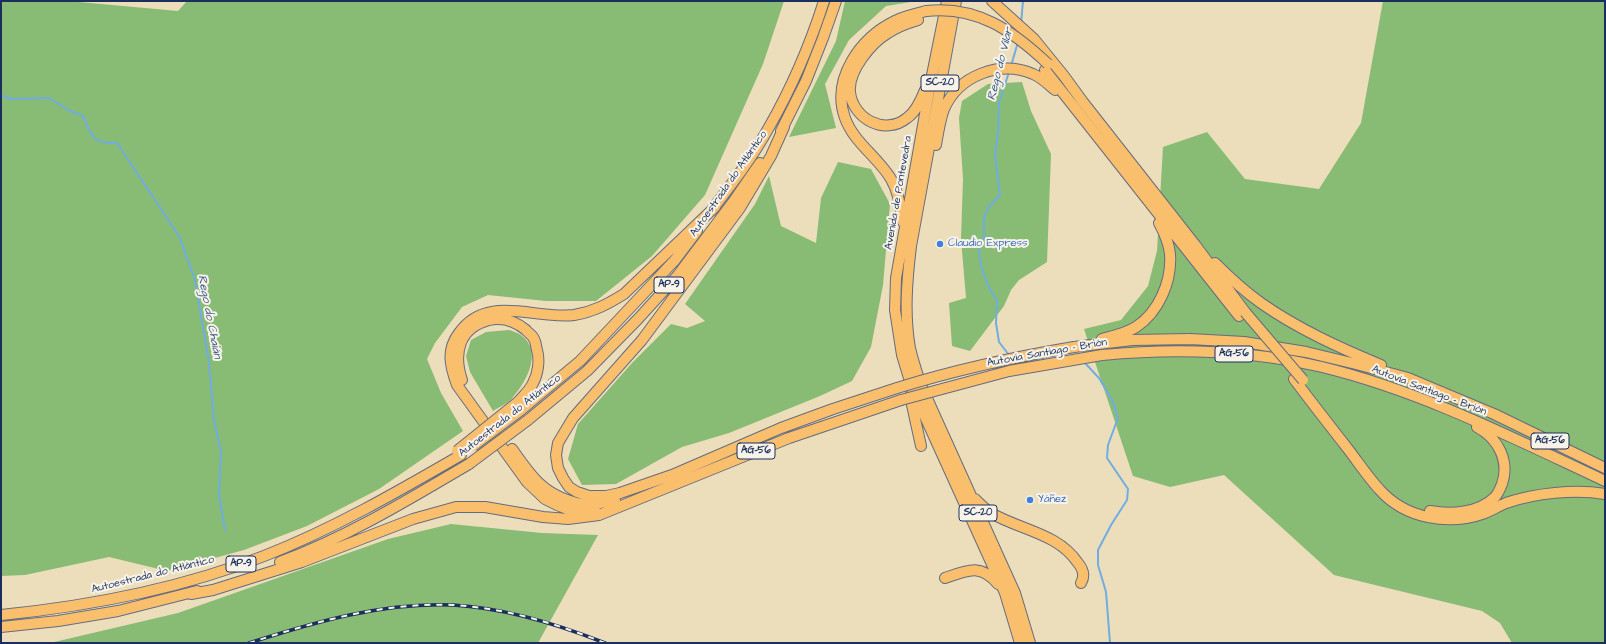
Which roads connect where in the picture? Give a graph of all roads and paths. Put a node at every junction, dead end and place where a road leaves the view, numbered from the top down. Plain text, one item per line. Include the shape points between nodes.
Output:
1 (824, 1) edge
2 (836, 1) edge
3 (947, 1) edge
4 (956, 1) edge
5 (992, 1) edge
6 (927, 15) junction
7 (1046, 68) junction
8 (931, 80) junction
9 (784, 127) junction
10 (926, 166) junction
11 (715, 207) junction
12 (1152, 208) junction
13 (904, 230) junction
14 (1196, 246) junction
15 (1242, 314) junction
16 (1090, 343) junction
17 (906, 369) junction
18 (1408, 378) junction
19 (1298, 380) junction
20 (916, 386) junction
21 (520, 406) junction
22 (1458, 413) junction
23 (921, 446) dead end
24 (1605, 468) edge
25 (672, 475) junction
26 (1605, 481) edge
27 (970, 494) junction
28 (1605, 494) edge
29 (613, 509) junction
30 (945, 578) dead end
31 (1081, 583) dead end
32 (1005, 593) junction
33 (191, 594) junction
34 (1, 615) edge
35 (1, 627) edge
36 (1020, 643) edge
37 (1030, 643) edge

1 - 11 highway, Autoestrada do Atlántico / AP-9 via 785,98 768,130
2 - 9 highway, Autoestrada do Atlántico / AP-9 via 818,52
3 - 8 highway, Avenida de Pontevedra / SC-20
4 - 10 highway, Avenida de Pontevedra / SC-20
5 - 7 highway via 1034,39
6 - 7 highway via 951,16 985,25 1011,39
6 - 8 highway via 887,33 865,53 852,78 852,102 861,116 873,123 888,125 901,122 908,118 919,103
6 - 13 highway via 895,21 872,37 851,62 843,85 842,105 846,119 852,132 886,172 896,189
7 - 10 highway via 1034,74 1006,68 987,72 967,81 952,96 942,115 932,160
7 - 12 highway
7 - 14 highway via 1083,102
8 - 13 highway, Avenida de Pontevedra / SC-20
9 - 25 highway via 771,156 740,208 642,340 573,418 558,443 556,455 562,478 569,487 589,496 620,493
9 - 33 highway, Autoestrada do Atlántico / AP-9, bridge via 733,202 678,275 587,371 528,420 469,464 405,502 327,543
10 - 20 highway, Avenida de Pontevedra / SC-20 via 911,246 906,306
11 - 21 highway, Autoestrada do Atlántico / AP-9 via 675,260 580,361
11 - 29 highway via 624,294 608,305 590,312 554,316 495,310 469,321 455,337 452,345 451,368 457,385 527,482 545,498 570,510
12 - 15 highway
12 - 16 highway via 1170,254 1170,270 1161,300 1136,327
13 - 17 highway, Avenida de Pontevedra / SC-20 via 896,278 895,310
14 - 15 highway
14 - 18 highway via 1231,279 1284,318
15 - 19 highway, bridge
16 - 18 highway, Autovía Santiago - Brión / AG-56 via 1190,339 1244,342 1306,352
16 - 25 highway, Autovía Santiago - Brión / AG-56, bridge via 975,366 898,388 781,428
17 - 20 highway, Avenida de Pontevedra / SC-20
17 - 23 highway via 905,379
18 - 24 highway, Autovía Santiago - Brión / AG-56 via 1494,414
19 - 22 highway via 1384,485 1400,499 1427,510 1448,513 1474,509 1495,497 1500,490 1505,466 1499,446 1483,430 1464,421
19 - 28 highway via 1380,490 1399,506 1421,516 1461,520 1519,499 1555,493
20 - 27 highway, SC-20
20 - 32 highway, SC-20
21 - 25 highway via 533,383 538,365 534,338 511,321 497,319 481,322 472,327 462,341 458,353 458,368 463,383 533,477 548,492 576,503 590,505 616,500
21 - 34 highway, Autoestrada do Atlántico / AP-9, bridge via 459,453 390,497 264,556 228,569 130,596 57,609
22 - 26 highway, Autovía Santiago - Brión / AG-56
22 - 29 highway, Autovía Santiago - Brión / AG-56, bridge via 1383,384 1298,362 1229,353 1147,351 1102,355 1009,371 901,400 789,438
27 - 31 highway via 989,512 1043,535 1066,548 1081,567
27 - 37 highway, SC-20 via 1015,593
29 - 33 highway, Autovía Santiago - Brión via 599,515 568,519 485,507 456,507 414,519 302,562 213,590
30 - 32 highway via 968,570 983,571 992,577
32 - 36 highway, SC-20
33 - 35 highway, Autoestrada do Atlántico / AP-9 via 58,622

